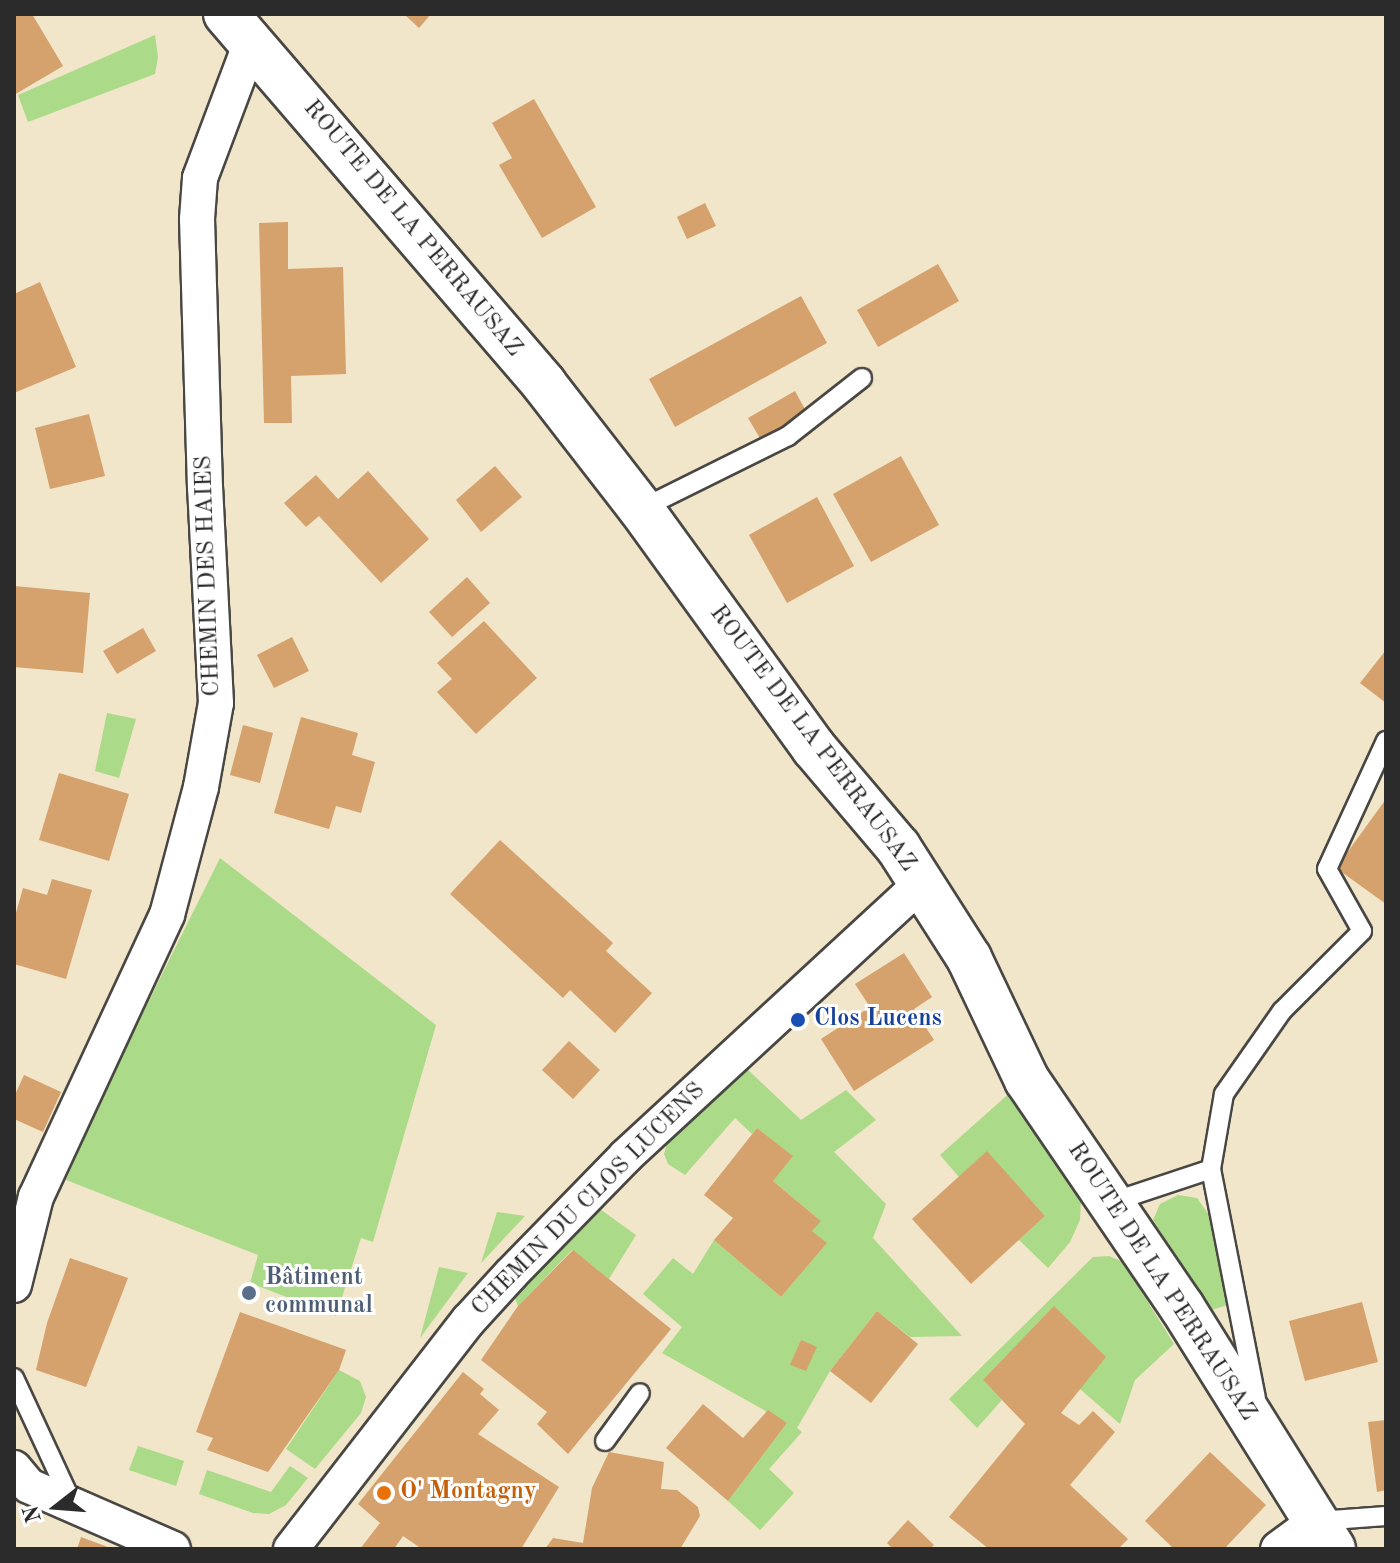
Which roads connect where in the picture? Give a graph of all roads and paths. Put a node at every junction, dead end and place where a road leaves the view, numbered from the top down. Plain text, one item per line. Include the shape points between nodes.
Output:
1 (239, 28) edge
2 (862, 378) dead end
3 (641, 509) junction
4 (1386, 741) edge
5 (921, 884) junction
6 (1211, 1169) junction
7 (1112, 1202) junction
8 (15, 1274) edge
9 (14, 1378) edge
10 (640, 1393) dead end
11 (1264, 1440) junction
12 (605, 1441) dead end
13 (19, 1484) edge
14 (72, 1503) junction
15 (1386, 1516) edge
16 (1324, 1535) edge
17 (173, 1549) edge
18 (291, 1549) edge
19 (1278, 1549) edge

1 - 3 street, ROUTE DE LA PERRAUSAZ via 534,372
1 - 8 street, CHEMIN DES HAIES via 200,178 197,219 216,703 201,787 167,915 36,1197
2 - 3 lane via 788,436
3 - 5 street, ROUTE DE LA PERRAUSAZ via 814,748 898,847
4 - 6 lane via 1327,869 1362,931 1282,1011 1224,1094
5 - 7 street, ROUTE DE LA PERRAUSAZ via 969,958 1027,1080
5 - 18 street, CHEMIN DU CLOS LUCENS via 626,1156 468,1321
6 - 7 lane
6 - 11 lane
7 - 11 street, ROUTE DE LA PERRAUSAZ
9 - 14 lane
10 - 12 lane
11 - 16 street, ROUTE DE LA PERRAUSAZ
13 - 14 street
14 - 17 street
15 - 16 lane
16 - 19 street

